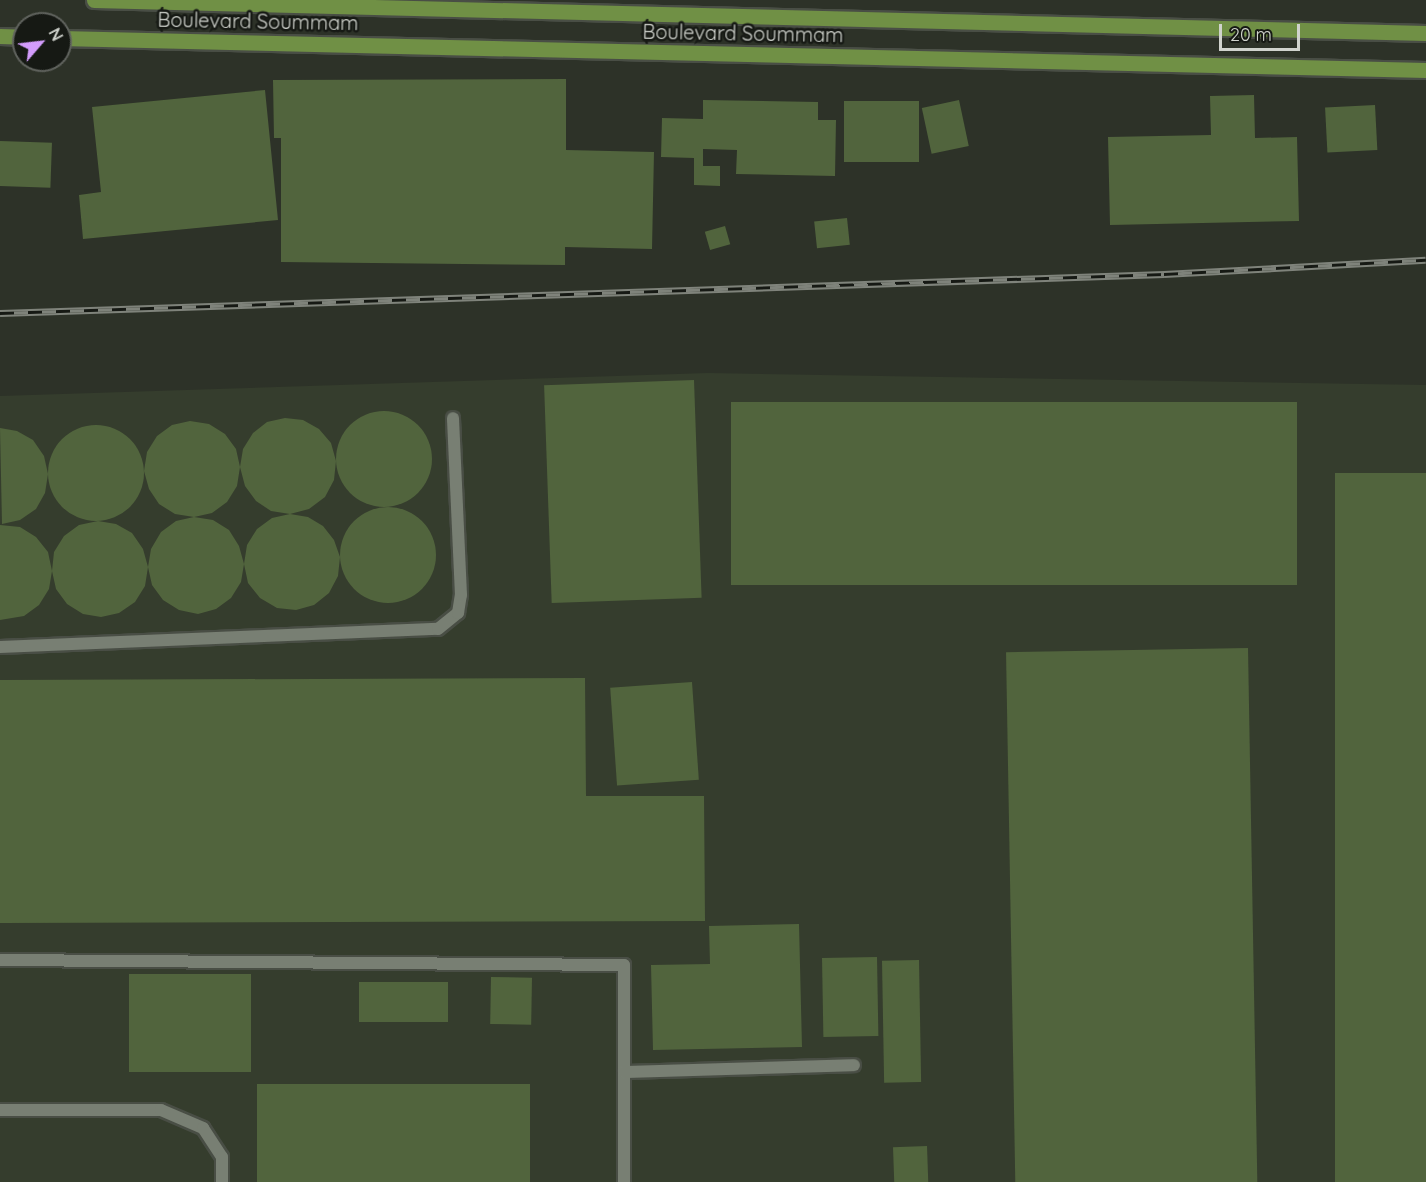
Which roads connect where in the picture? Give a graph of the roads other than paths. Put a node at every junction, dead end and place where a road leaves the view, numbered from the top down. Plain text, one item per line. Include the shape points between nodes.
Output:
1 (94, 0) edge
2 (1426, 33) edge
3 (72, 38) edge
4 (1426, 70) edge
5 (453, 418) dead end
6 (0, 647) edge
7 (0, 960) edge
8 (854, 1065) dead end
9 (624, 1072) junction
10 (0, 1110) edge
11 (222, 1182) edge
12 (624, 1182) edge

1 - 2 main road, Boulevard Soummam
3 - 4 main road, Boulevard Soummam
5 - 6 lane via 461,596 458,613 438,629
7 - 9 lane via 624,965
8 - 9 lane
9 - 12 lane
10 - 11 lane via 161,1110 203,1128 222,1156

